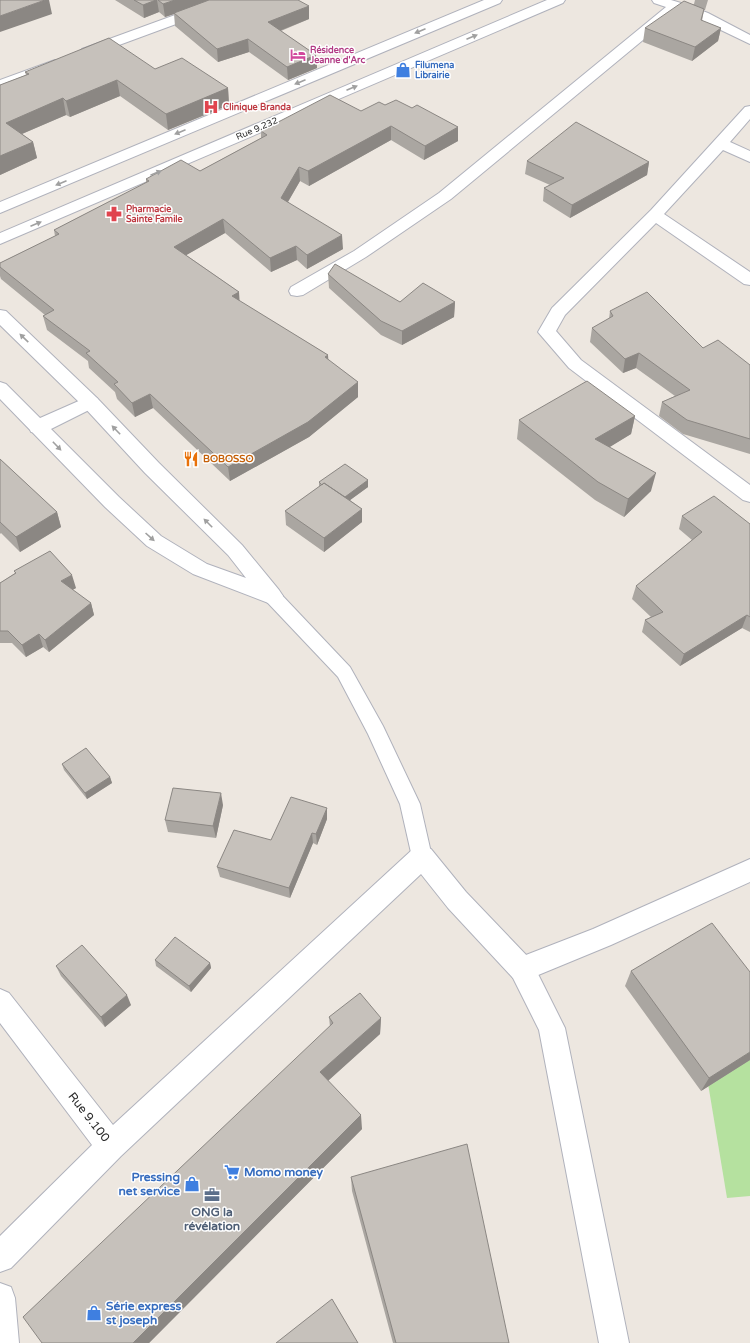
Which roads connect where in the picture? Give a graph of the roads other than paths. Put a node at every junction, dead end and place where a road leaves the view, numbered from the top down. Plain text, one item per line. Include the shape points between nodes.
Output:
1 (228, 0) edge
2 (495, 0) edge
3 (558, 0) edge
4 (659, 0) edge
5 (676, 6) junction
6 (703, 16) junction
7 (750, 25) edge
8 (750, 40) edge
9 (0, 71) edge
10 (14, 80) junction
11 (0, 85) edge
12 (750, 110) edge
13 (721, 144) junction
14 (750, 157) edge
15 (0, 208) edge
16 (656, 215) junction
17 (0, 239) edge
18 (750, 280) edge
19 (297, 291) dead end
20 (0, 315) edge
21 (0, 388) edge
22 (90, 402) junction
23 (38, 427) junction
24 (750, 495) edge
25 (272, 596) junction
26 (422, 857) junction
27 (750, 870) edge
28 (522, 969) junction
29 (0, 1002) edge
30 (111, 1146) junction
31 (0, 1257) edge
32 (0, 1298) edge
33 (4, 1343) edge
34 (614, 1343) edge

1 - 10 street
2 -> 15 street
17 -> 3 street, Rue 9.232
4 - 5 street
5 - 6 street
5 - 19 street via 444,196 360,254
6 - 7 street
6 - 8 street
9 - 10 street
10 - 11 street
12 - 13 street
13 - 14 street
13 - 16 street
16 - 18 street
16 - 24 street via 558,312 547,332 575,364
22 -> 20 street
21 - 23 street
22 - 23 street
25 -> 22 street via 235,550
23 -> 25 street via 154,541 200,569
25 - 26 lane via 344,672 376,730 410,804
26 - 28 street via 457,900
26 - 30 street
27 - 28 street via 602,937
28 - 34 street via 552,1028
29 - 30 street, Rue 9.100
30 - 31 street, Rue 9.100
32 - 33 street

